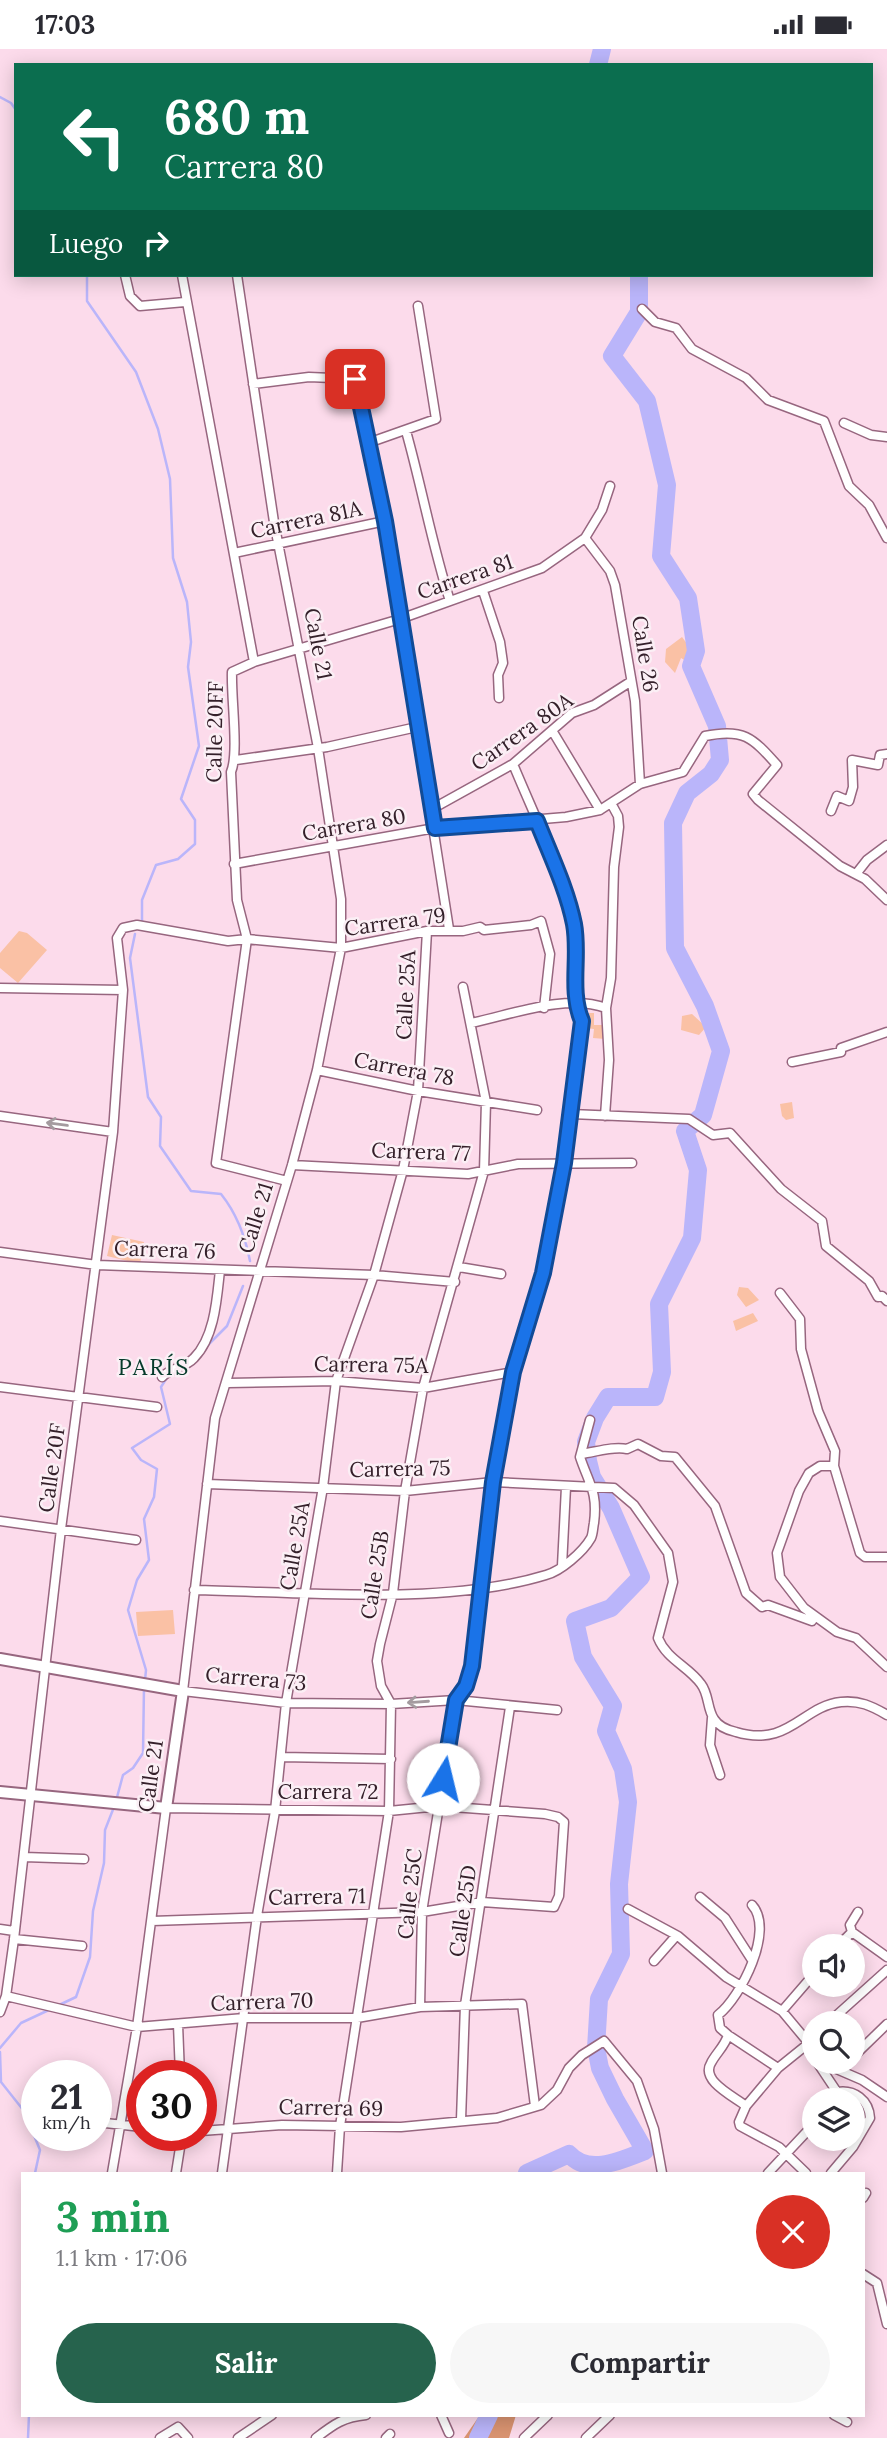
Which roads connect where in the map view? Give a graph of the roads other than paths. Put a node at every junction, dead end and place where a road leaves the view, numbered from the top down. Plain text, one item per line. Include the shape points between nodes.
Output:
1 (125, 277) edge
2 (182, 277) edge
3 (237, 277) edge
4 (185, 302) junction
5 (418, 306) dead end
6 (642, 309) dead end
7 (253, 384) junction
8 (844, 423) dead end
9 (406, 431) junction
10 (887, 437) edge
11 (368, 443) junction
12 (610, 486) dead end
13 (385, 521) junction
14 (585, 538) junction
15 (887, 538) edge
16 (280, 545) junction
17 (234, 553) junction
18 (483, 591) junction
19 (450, 601) junction
20 (400, 619) junction
21 (299, 649) junction
22 (254, 662) junction
23 (630, 682) junction
24 (499, 698) dead end
25 (417, 727) junction
26 (553, 732) junction
27 (318, 748) junction
28 (887, 754) edge
29 (236, 760) junction
30 (513, 764) junction
31 (640, 784) junction
32 (611, 803) junction
33 (432, 809) junction
34 (600, 810) junction
35 (831, 811) dead end
36 (537, 821) junction
37 (435, 828) junction
38 (887, 845) edge
39 (333, 847) junction
40 (234, 864) junction
41 (856, 874) junction
42 (887, 900) edge
43 (123, 928) joint
44 (449, 929) junction
45 (427, 931) junction
46 (247, 939) junction
47 (341, 948) junction
48 (463, 987) dead end
49 (0, 988) edge
50 (123, 990) junction
51 (575, 1004) junction
52 (544, 1008) junction
53 (607, 1008) junction
54 (471, 1023) junction
55 (887, 1032) edge
56 (792, 1062) dead end
57 (317, 1070) junction
58 (418, 1091) junction
59 (486, 1102) junction
60 (537, 1110) dead end
61 (572, 1114) junction
62 (0, 1116) edge
63 (605, 1116) junction
64 (113, 1132) junction
65 (564, 1163) junction
66 (632, 1163) dead end
67 (292, 1165) junction
68 (403, 1170) junction
69 (484, 1171) junction
70 (287, 1181) junction
71 (0, 1252) edge
72 (96, 1265) junction
73 (459, 1267) junction
74 (220, 1270) junction
75 (261, 1271) junction
76 (501, 1274) dead end
77 (374, 1275) junction
78 (455, 1282) junction
79 (780, 1293) dead end
80 (887, 1301) edge
81 (513, 1372) junction
82 (162, 1377) dead end
83 (336, 1381) junction
84 (228, 1383) junction
85 (0, 1387) edge
86 (423, 1388) junction
87 (80, 1396) junction
88 (157, 1407) dead end
89 (590, 1420) dead end
90 (584, 1454) junction
91 (834, 1467) junction
92 (493, 1482) junction
93 (207, 1484) junction
94 (323, 1487) junction
95 (566, 1487) junction
96 (594, 1487) junction
97 (405, 1490) junction
98 (0, 1521) edge
99 (61, 1529) junction
100 (136, 1541) dead end
101 (887, 1557) edge
102 (562, 1566) junction
103 (479, 1589) junction
104 (194, 1590) junction
105 (305, 1593) junction
106 (393, 1593) junction
107 (815, 1615) junction
108 (0, 1659) edge
109 (46, 1666) junction
110 (887, 1667) edge
111 (183, 1691) junction
112 (456, 1700) junction
113 (286, 1703) junction
114 (391, 1704) junction
115 (510, 1707) junction
116 (557, 1710) dead end
117 (887, 1715) edge
118 (712, 1717) junction
119 (281, 1757) junction
120 (391, 1759) junction
121 (720, 1775) dead end
122 (0, 1792) edge
123 (29, 1796) junction
124 (439, 1806) junction
125 (166, 1808) junction
126 (496, 1809) junction
127 (275, 1811) junction
128 (389, 1811) junction
129 (24, 1857) junction
130 (84, 1859) dead end
131 (700, 1898) dead end
132 (482, 1902) junction
133 (752, 1905) dead end
134 (550, 1907) joint
135 (628, 1909) dead end
136 (422, 1912) junction
137 (858, 1912) dead end
138 (375, 1915) junction
139 (257, 1916) junction
140 (152, 1921) junction
141 (0, 1929) edge
142 (852, 1932) joint
143 (14, 1935) junction
144 (676, 1936) junction
145 (82, 1946) dead end
146 (887, 1957) edge
147 (751, 1960) junction
148 (654, 1961) dead end
149 (887, 1970) edge
150 (802, 1988) edge
151 (743, 1989) junction
152 (6, 1996) junction
153 (465, 2005) junction
154 (420, 2007) junction
155 (782, 2011) junction
156 (841, 2011) edge
157 (0, 2012) edge
158 (244, 2018) junction
159 (357, 2018) junction
160 (178, 2024) junction
161 (887, 2024) edge
162 (137, 2027) junction
163 (802, 2032) edge
164 (728, 2035) junction
165 (865, 2046) edge
166 (802, 2047) edge
167 (179, 2060) edge
168 (778, 2068) junction
169 (846, 2074) edge
170 (887, 2097) edge
171 (865, 2105) edge
172 (535, 2106) junction
173 (746, 2106) junction
174 (461, 2120) junction
175 (112, 2123) edge
176 (120, 2123) junction
177 (126, 2124) edge
178 (340, 2126) junction
179 (227, 2127) junction
180 (865, 2127) edge
181 (217, 2129) edge
182 (802, 2138) edge
183 (179, 2151) edge
184 (850, 2151) edge
185 (788, 2155) junction
186 (112, 2172) edge
187 (176, 2172) edge
188 (222, 2172) edge
189 (337, 2172) edge
190 (662, 2172) edge
191 (769, 2172) edge
192 (805, 2172) edge
193 (832, 2172) edge
194 (865, 2275) edge
195 (887, 2324) edge
196 (176, 2417) edge
197 (269, 2417) edge
198 (347, 2417) edge
199 (442, 2417) edge
200 (546, 2417) edge
201 (608, 2417) edge
202 (838, 2417) edge
203 (847, 2422) dead end
204 (178, 2427) junction
205 (449, 2433) dead end
206 (160, 2438) edge
207 (188, 2438) edge
208 (238, 2438) edge
209 (317, 2438) edge
210 (524, 2438) edge
211 (586, 2438) edge

1 - 4 street via 130,296 139,306
2 - 4 street
3 - 7 street, Calle 21
4 - 17 street
5 - 9 street via 438,412 431,423
6 - 15 street via 655,322 676,328 692,349 746,378 768,400 824,421 849,486 869,505
7 - 11 street via 309,377 355,379
7 - 16 street, Calle 21
8 - 10 street
9 - 11 street
9 - 19 street
11 - 13 street
12 - 14 street, Carrera 81
13 - 16 street, Carrera 81A
13 - 20 street
14 - 18 street, Carrera 81 via 542,568
14 - 23 street, Calle 26 via 615,585
16 - 17 street, Carrera 81A
16 - 21 street, Calle 21
17 - 22 street
18 - 19 street, Carrera 81
18 - 24 street via 503,663 498,675
19 - 20 street, Carrera 81
20 - 21 street, Carrera 81
20 - 25 street
21 - 22 street, Carrera 81
21 - 27 street, Calle 21
22 - 29 street, Calle 20FF via 232,672
23 - 26 street, Carrera 80A via 572,713
23 - 31 street, Calle 26
25 - 27 street
25 - 33 street
26 - 30 street, Carrera 80A
26 - 34 street
27 - 29 street
27 - 39 street, Calle 21
28 - 35 street via 880,755 878,765 852,760 849,801 837,796
29 - 40 street, Calle 20FF via 231,772
30 - 33 street, Carrera 80A
30 - 36 street, Calle 25C
31 - 32 street, Carrera 80
31 - 41 street, Carrera 80 via 683,772 705,736 732,730 749,737 777,765 753,794
32 - 34 street, Carrera 80
32 - 53 street via 618,816
33 - 37 street
34 - 36 street, Carrera 80
36 - 37 street, Carrera 80
36 - 51 street, Calle 25C via 573,922 578,951
37 - 39 street, Carrera 80
37 - 44 street
38 - 41 street
39 - 40 street, Carrera 80
39 - 47 street, Calle 21 via 341,899
40 - 46 street, Calle 20FF
41 - 42 street
43 - 46 street, Carrera 79 via 137,925 228,941
43 - 50 street, Calle 20F via 117,938
44 - 45 street, Carrera 79
44 - 52 street, Carrera 79 via 463,932 541,921 550,954
45 - 47 street, Carrera 79
45 - 58 street, Calle 25A
46 - 47 street, Carrera 79
46 - 70 street, Calle 20FF via 216,1163
47 - 57 street, Calle 21
48 - 54 street, Calle 25B
49 - 50 street
50 - 64 street, Calle 20F
51 - 52 street
51 - 53 street
51 - 61 street, Calle 25C via 582,1021
52 - 54 street
53 - 63 street
54 - 59 street, Calle 25B
55 - 56 street via 841,1048 841,1052
57 - 58 street, Carrera 78
57 - 67 street, Calle 21
58 - 59 street, Carrera 78
58 - 68 street, Calle 25A
59 - 60 street, Carrera 78
59 - 69 street, Calle 25B
61 - 63 street
61 - 65 street, Calle 25C
64 -> 62 street
63 - 80 street via 690,1119 713,1135 737,1137 746,1154 780,1189 822,1221 826,1246
64 - 72 street, Calle 20F
65 - 66 street, Carrera 77
65 - 69 street, Carrera 77 via 518,1164
65 - 81 street, Calle 25C via 543,1273
67 - 68 street, Carrera 77
67 - 70 street, Calle 21
68 - 69 street, Carrera 77
68 - 77 street, Calle 25A
69 - 73 street, Calle 25B
70 - 75 street, Calle 21
71 - 72 street, Carrera 76
72 - 74 street, Carrera 76
72 - 87 street, Calle 20F
73 - 76 street
73 - 78 street, Calle 25B
74 - 75 street, Carrera 76
74 - 82 street via 216,1303 201,1349 190,1362
75 - 77 street, Carrera 76
75 - 84 street, Calle 21
77 - 78 street, Carrera 76
77 - 83 street, Calle 25A
78 - 86 street, Calle 25B
79 - 91 street via 800,1319 801,1349 835,1451
81 - 86 street, Carrera 75A
81 - 92 street, Calle 25C
83 - 84 street, Carrera 75A
83 - 86 street, Carrera 75A
83 - 94 street, Calle 25A
84 - 93 street, Calle 21 via 215,1418
85 - 87 street
86 - 97 street, Calle 25B
87 - 88 street
87 - 99 street, Calle 20F
89 - 90 street
90 - 96 street via 585,1471
90 - 107 street via 638,1444 661,1456 675,1457 715,1506 740,1583 753,1601 812,1621
91 - 101 street via 860,1553
91 - 107 street via 820,1466 809,1473 778,1553 780,1577 793,1597
92 - 95 street, Carrera 75
92 - 97 street, Carrera 75
92 - 103 street, Calle 25C
93 - 94 street, Carrera 75
93 - 104 street, Calle 21
94 - 97 street, Carrera 75
94 - 105 street, Calle 25A
95 - 96 street, Carrera 75
95 - 102 street
96 - 102 street via 597,1501 592,1537
96 - 118 street, Carrera 75 via 614,1488 634,1505 668,1553 673,1582 658,1637 672,1660 692,1672 705,1688
97 - 106 street, Calle 25B
98 - 99 street
99 - 100 street
99 - 109 street, Calle 20F
102 - 103 street via 548,1575
103 - 106 street
103 - 112 street, Calle 25C via 472,1666
104 - 105 street
104 - 111 street, Calle 21
105 - 106 street
105 - 113 street, Calle 25A
106 - 114 street, Calle 25B via 377,1661 381,1686
107 - 110 street via 837,1632 856,1638
108 - 109 street, Carrera 73
109 - 111 street, Carrera 73
109 - 123 street, Calle 20F
111 - 113 street, Carrera 73
111 - 125 street, Calle 21
112 -> 114 street, Carrera 73
112 - 115 street, Carrera 73
112 - 124 street, Calle 25C
113 - 114 street, Carrera 73
113 - 119 street, Calle 25A
114 - 120 street, Calle 25B
115 - 116 street, Carrera 73
115 - 126 street, Calle 25D
117 - 118 street via 856,1702 838,1702 779,1733 761,1737 723,1729
118 - 121 street, Carrera 75 via 710,1745
119 - 120 street
119 - 127 street, Calle 25A
120 - 128 street, Calle 25B
122 - 123 street, Carrera 72
123 - 125 street, Carrera 72
123 - 129 street, Calle 20F
124 - 126 street, Carrera 72
124 - 128 street, Carrera 72
124 - 136 street, Calle 25C
125 - 127 street, Carrera 72
125 - 140 street, Calle 21
126 - 132 street, Calle 25D
126 - 134 street, Carrera 72 via 562,1820 559,1896 557,1904
127 - 128 street, Carrera 72
127 - 139 street, Calle 25A
128 - 138 street, Calle 25B
129 - 130 street
129 - 143 street, Calle 20F
131 - 147 street via 725,1918
132 - 134 street, Carrera 71
132 - 136 street, Carrera 71
132 - 153 street, Calle 25D
133 - 147 street via 760,1923
135 - 144 street
136 - 138 street, Carrera 71
136 - 154 street, Calle 25C
137 - 142 street via 850,1925
138 - 139 street, Carrera 71
138 - 159 street, Calle 25B
139 - 140 street, Carrera 71
139 - 158 street, Calle 25A
140 - 162 street, Calle 21
141 - 143 street
142 - 146 street
143 - 145 street
143 - 152 street, Calle 20F
144 - 148 street
144 - 151 street
147 - 151 street
149 - 156 street
150 - 155 street
151 - 155 street
151 - 164 street via 718,2015 720,2028
152 - 157 street, Calle 20F
152 - 162 street, Carrera 70
153 - 154 street, Carrera 70
153 - 172 street, Carrera 70 via 522,2004
153 - 174 street, Calle 25D
154 - 159 street, Carrera 70
155 - 163 street
158 - 159 street, Carrera 70
158 - 160 street, Carrera 70
158 - 179 street, Calle 25A
159 - 178 street, Calle 25B
160 - 162 street, Carrera 70
160 - 167 street
161 - 165 street
162 - 176 street, Calle 21
164 - 168 street
164 - 173 street via 708,2067 709,2074
166 - 168 street
168 - 173 street
169 - 170 street
171 - 180 street via 870,2118
172 - 174 street, Carrera 69 via 497,2118
172 - 190 street via 550,2099 582,2055 604,2041 636,2081 654,2129
173 - 185 street via 740,2126
174 - 178 street, Carrera 69 via 401,2127
175 - 176 street
176 - 177 street
176 - 186 street, Calle 21
178 - 179 street, Carrera 69
178 - 189 street, Calle 25B
179 - 181 street, Carrera 69
179 - 188 street, Calle 25A
182 - 185 street
183 - 187 street
184 - 193 street
185 - 191 street
185 - 192 street
194 - 195 street via 877,2283
196 - 204 street
197 - 208 street
198 - 209 street
199 - 205 street
200 - 210 street
201 - 211 street
202 - 203 street
204 - 206 street
204 - 207 street

